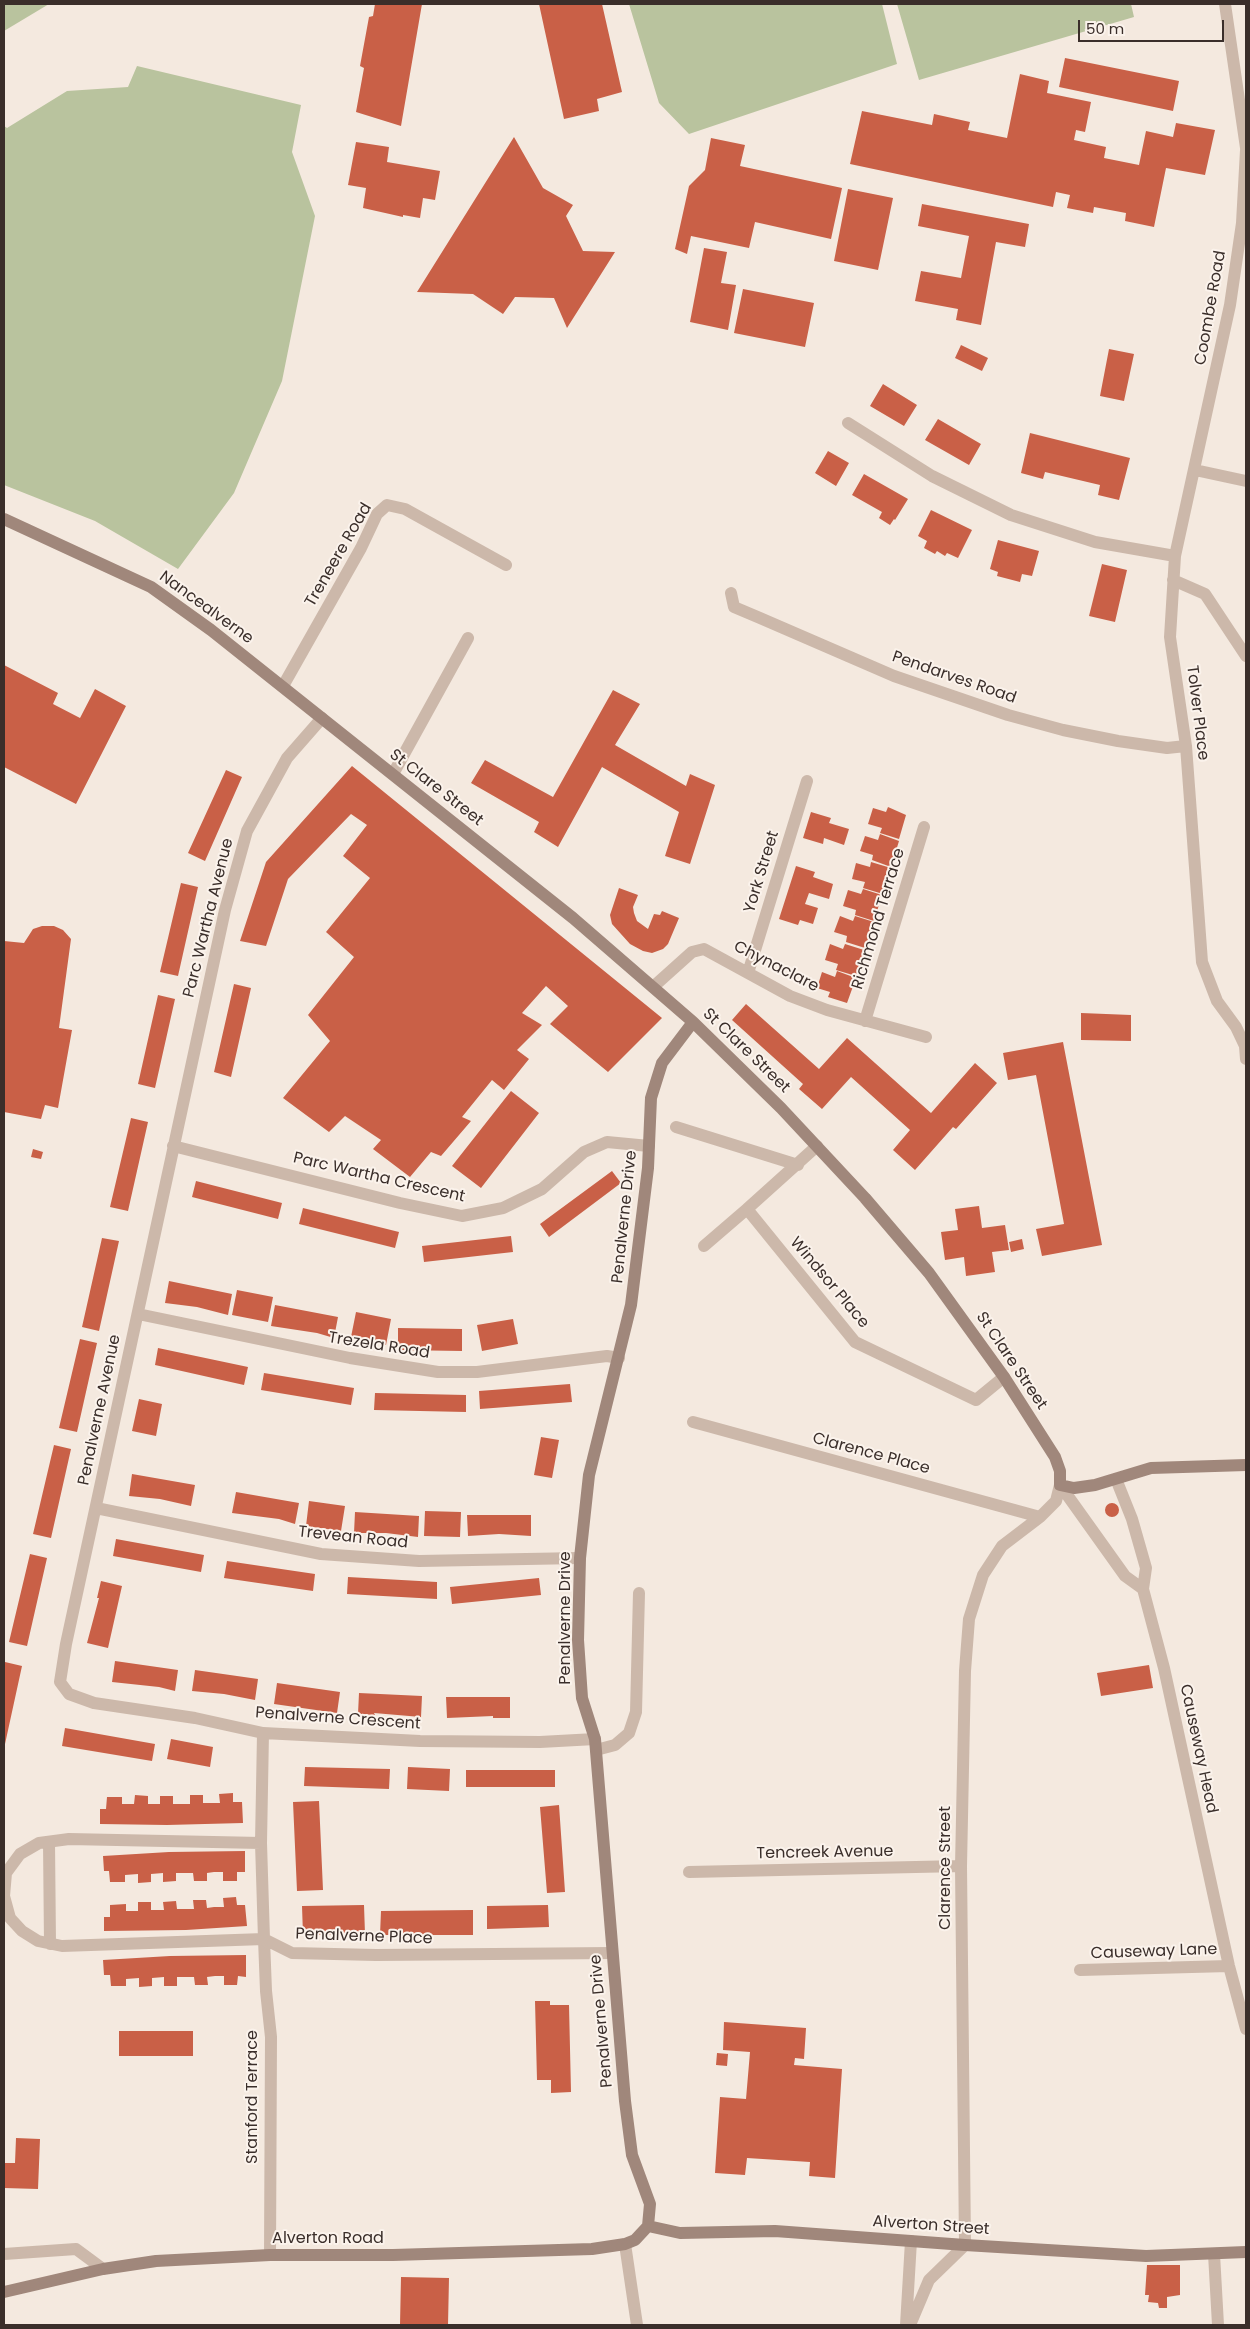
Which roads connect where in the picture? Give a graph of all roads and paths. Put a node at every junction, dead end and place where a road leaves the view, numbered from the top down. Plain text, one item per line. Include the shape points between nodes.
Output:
1 (1225, 4) edge
2 (1246, 149) edge
3 (848, 423) dead end
4 (1195, 470) junction
5 (1246, 481) edge
6 (4, 519) edge
7 (1175, 556) junction
8 (506, 565) dead end
9 (1172, 580) junction
10 (731, 594) dead end
11 (468, 638) dead end
12 (1246, 656) edge
13 (282, 686) junction
14 (322, 718) junction
15 (1186, 746) junction
16 (394, 774) junction
17 (806, 781) dead end
18 (924, 827) dead end
19 (748, 973) junction
20 (653, 987) junction
21 (865, 1021) junction
22 (694, 1022) junction
23 (926, 1036) dead end
24 (1246, 1059) edge
25 (676, 1127) dead end
26 (173, 1146) junction
27 (649, 1146) junction
28 (817, 1146) junction
29 (798, 1164) junction
30 (747, 1209) junction
31 (704, 1246) dead end
32 (138, 1314) junction
33 (619, 1358) junction
34 (1004, 1377) junction
35 (693, 1422) dead end
36 (1246, 1465) edge
37 (1116, 1479) junction
38 (1060, 1486) junction
39 (96, 1508) junction
40 (1040, 1517) junction
41 (580, 1558) junction
42 (1143, 1589) junction
43 (639, 1593) dead end
44 (60, 1682) joint
45 (263, 1733) junction
46 (595, 1744) junction
47 (49, 1842) junction
48 (261, 1843) junction
49 (962, 1866) junction
50 (689, 1872) dead end
51 (264, 1940) junction
52 (50, 1944) junction
53 (612, 1954) junction
54 (1229, 1966) junction
55 (1080, 1970) dead end
56 (1246, 2029) edge
57 (648, 2226) junction
58 (910, 2241) junction
59 (626, 2244) junction
60 (965, 2245) junction
61 (1246, 2252) edge
62 (4, 2254) edge
63 (1214, 2254) junction
64 (270, 2255) junction
65 (103, 2269) junction
66 (4, 2292) edge
67 (637, 2325) edge
68 (906, 2325) edge
69 (910, 2325) edge
70 (1218, 2325) edge

1 - 2 street, Coombe Road
2 - 4 street, Coombe Road via 1242,223 1230,305
3 - 7 street via 932,476 1011,515 1095,542
4 - 5 street
4 - 7 street, Tolver Place
6 - 13 street, Nancealverne via 151,587
7 - 9 street, Tolver Place
8 - 13 street, Treneere Road via 405,509 387,505 377,514 362,548
9 - 12 street via 1205,594
9 - 15 street, Tolver Place via 1170,637
10 - 15 street, Pendarves Road via 734,606 760,618 894,676 1008,715 1118,741 1167,748
11 - 16 street
13 - 14 street, Nancealverne
14 - 16 street, St Clare Street
14 - 26 street, Parc Wartha Avenue via 287,758 247,831 225,910
15 - 24 street, Tolver Place via 1202,962 1217,1001 1245,1046
16 - 20 street, St Clare Street
17 - 19 street, York Street
18 - 21 street, Richmond Terrace
19 - 20 street, Chynaclare via 704,949 692,952
19 - 21 street, Chynaclare via 790,996
20 - 22 street, St Clare Street
21 - 23 street, Chynaclare
22 - 27 street, Penalverne Drive via 662,1063 651,1098
22 - 28 street, St Clare Street
25 - 29 street
26 - 27 street, Parc Wartha Crescent via 462,1216 503,1208 542,1189 584,1152 607,1142
26 - 32 street, Penalverne Avenue
27 - 33 street, Penalverne Drive via 631,1305
28 - 29 street
28 - 34 street, St Clare Street via 929,1273
29 - 30 street
30 - 31 street
30 - 34 street, Windsor Place via 855,1342 976,1400
32 - 33 street, Trezela Road via 330,1355 438,1372 477,1372 607,1356
32 - 39 street, Penalverne Avenue
33 - 41 street, Penalverne Drive via 589,1475
34 - 38 street, St Clare Street via 1055,1457 1060,1471
35 - 40 street, Clarence Place
36 - 37 street via 1151,1468
37 - 38 street via 1074,1488
37 - 42 street, Causeway Head via 1146,1568
38 - 40 street, Clarence Street via 1056,1501
38 - 42 street via 1125,1576
39 - 41 street, Trevean Road via 321,1554 419,1561
39 - 44 street, Penalverne Avenue
40 - 49 street, Clarence Street via 1002,1546 983,1576 969,1619 965,1671
41 - 46 street, Penalverne Drive via 578,1640 582,1698
42 - 54 street, Causeway Head via 1164,1668
43 - 46 street, Penalverne Crescent via 636,1712 629,1732 616,1745
44 - 45 street, Penalverne Crescent via 69,1694 94,1703 195,1718
45 - 46 street, Penalverne Crescent via 420,1741
45 - 48 street
46 - 53 street, Penalverne Drive
47 - 48 street via 69,1839
47 - 52 street
47 - 52 street via 39,1843 20,1854 6,1873 4,1896 10,1918 22,1931
48 - 51 street
49 - 50 street, Tencreek Avenue
49 - 60 street, Clarence Street
51 - 52 street
51 - 53 street, Penalverne Place via 292,1953
51 - 64 street, Stanford Terrace via 271,2038
53 - 57 street, Penalverne Drive via 632,2155 650,2204
54 - 55 street, Causeway Lane
54 - 56 street, Causeway Head
57 - 58 street, Alverton Street via 680,2233 774,2231
57 - 59 street via 636,2240
58 - 60 street, Alverton Street
58 - 68 street
59 - 64 street, Alverton Road via 512,2253
59 - 67 street
60 - 63 street, Alverton Street via 1146,2256
60 - 69 street via 929,2280
61 - 63 street, Alverton Street
62 - 65 street via 76,2249
63 - 70 street
64 - 65 street, Alverton Road via 156,2261
65 - 66 street, Alverton Road

